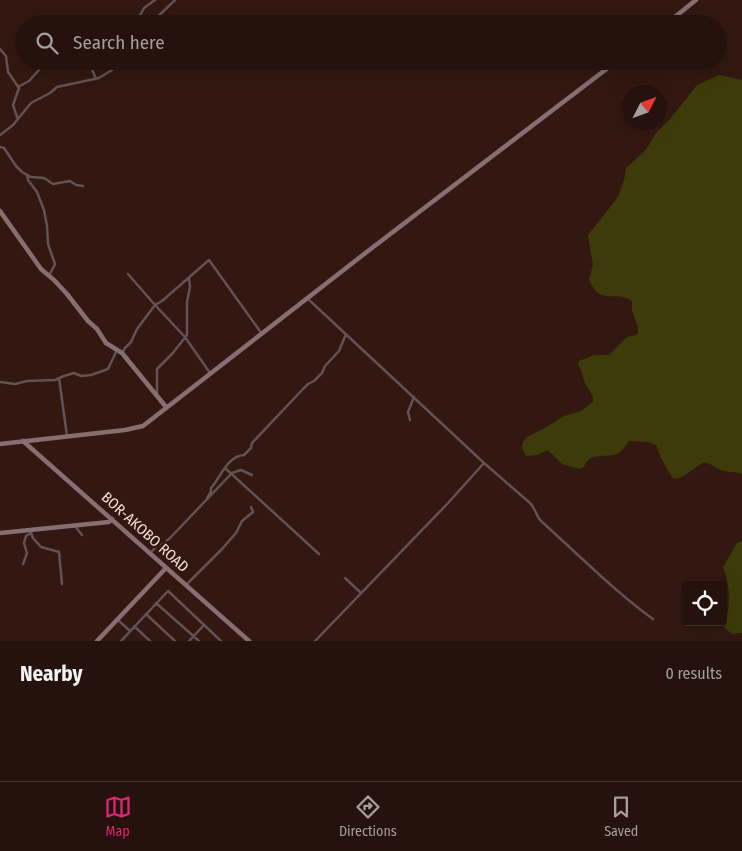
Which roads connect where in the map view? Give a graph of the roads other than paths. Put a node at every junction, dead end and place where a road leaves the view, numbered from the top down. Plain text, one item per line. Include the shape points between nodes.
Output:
1 (155, 0) edge
2 (175, 0) edge
3 (696, 0) edge
4 (141, 15) edge
5 (158, 15) edge
6 (677, 15) edge
7 (0, 48) edge
8 (39, 70) edge
9 (92, 70) edge
10 (112, 70) edge
11 (605, 70) edge
12 (96, 79) junction
13 (18, 86) junction
14 (17, 118) junction
15 (0, 135) edge
16 (0, 147) edge
17 (27, 175) junction
18 (83, 186) dead end
19 (0, 211) edge
20 (128, 274) dead end
21 (49, 276) junction
22 (189, 277) junction
23 (307, 298) junction
24 (155, 305) junction
25 (262, 334) junction
26 (346, 334) junction
27 (185, 337) junction
28 (120, 351) junction
29 (211, 374) junction
30 (59, 378) junction
31 (0, 382) edge
32 (157, 396) junction
33 (414, 397) junction
34 (166, 407) junction
35 (410, 420) dead end
36 (66, 436) junction
37 (23, 441) junction
38 (0, 444) edge
39 (484, 463) junction
40 (225, 468) junction
41 (232, 473) junction
42 (252, 475) dead end
43 (207, 498) junction
44 (251, 507) dead end
45 (112, 519) junction
46 (74, 524) junction
47 (30, 531) junction
48 (0, 533) edge
49 (82, 535) dead end
50 (150, 553) junction
51 (319, 554) dead end
52 (24, 563) dead end
53 (166, 568) junction
54 (345, 578) dead end
55 (62, 582) dead end
56 (186, 585) junction
57 (361, 593) junction
58 (156, 603) junction
59 (146, 614) junction
60 (653, 619) dead end
61 (117, 620) junction
62 (204, 625) junction
63 (134, 626) junction
64 (130, 631) junction
65 (194, 636) junction
66 (123, 640) edge
67 (97, 641) edge
68 (150, 641) edge
69 (174, 641) edge
70 (189, 641) edge
71 (199, 641) edge
72 (221, 641) edge
73 (249, 641) edge
74 (315, 641) edge

1 - 4 street
2 - 5 street
3 - 6 street
7 - 13 street via 6,56 8,72
8 - 13 street
9 - 12 street
10 - 12 street
11 - 23 street
12 - 14 street via 57,87 31,102
13 - 14 street via 13,105
14 - 15 street
16 - 17 street
17 - 18 street via 44,178 53,184 70,182
17 - 21 street via 44,210 54,264
19 - 21 street
20 - 24 street
21 - 28 street via 106,343
22 - 24 street
22 - 25 street via 209,260
22 - 27 street
23 - 25 street
23 - 26 street
24 - 27 street
24 - 28 street via 137,328 131,342
25 - 29 street
26 - 33 street
26 - 40 street via 339,351 322,373 303,389 244,455 229,462
27 - 29 street
27 - 32 street via 157,369
28 - 30 street via 115,353 106,371 81,376 74,373
28 - 32 street
29 - 34 street
30 - 31 street via 15,384
30 - 36 street
32 - 34 street
33 - 35 street via 408,412
33 - 39 street
34 - 36 street via 136,428
36 - 37 street
37 - 38 street
37 - 45 street, BOR-AKOBO ROAD
39 - 57 street
39 - 60 street via 534,506 538,517 558,538 624,598
40 - 41 street
40 - 43 street
41 - 42 street via 242,470
41 - 43 street
41 - 51 street
43 - 50 street via 170,538
44 - 56 street via 252,512 236,533
45 - 46 street via 110,522
45 - 50 street, BOR-AKOBO ROAD
46 - 47 street
46 - 49 street
47 - 48 street
47 - 52 street via 24,543 27,553
47 - 55 street via 40,546 59,552
50 - 53 street, BOR-AKOBO ROAD
53 - 56 street, BOR-AKOBO ROAD
53 - 61 street
54 - 57 street
56 - 73 street, BOR-AKOBO ROAD
57 - 74 street
58 - 59 street
58 - 62 street via 168,591
58 - 65 street
59 - 63 street
59 - 69 street
61 - 64 street
61 - 67 street
62 - 65 street
62 - 72 street
63 - 64 street
63 - 68 street
64 - 66 street
65 - 70 street
65 - 71 street

